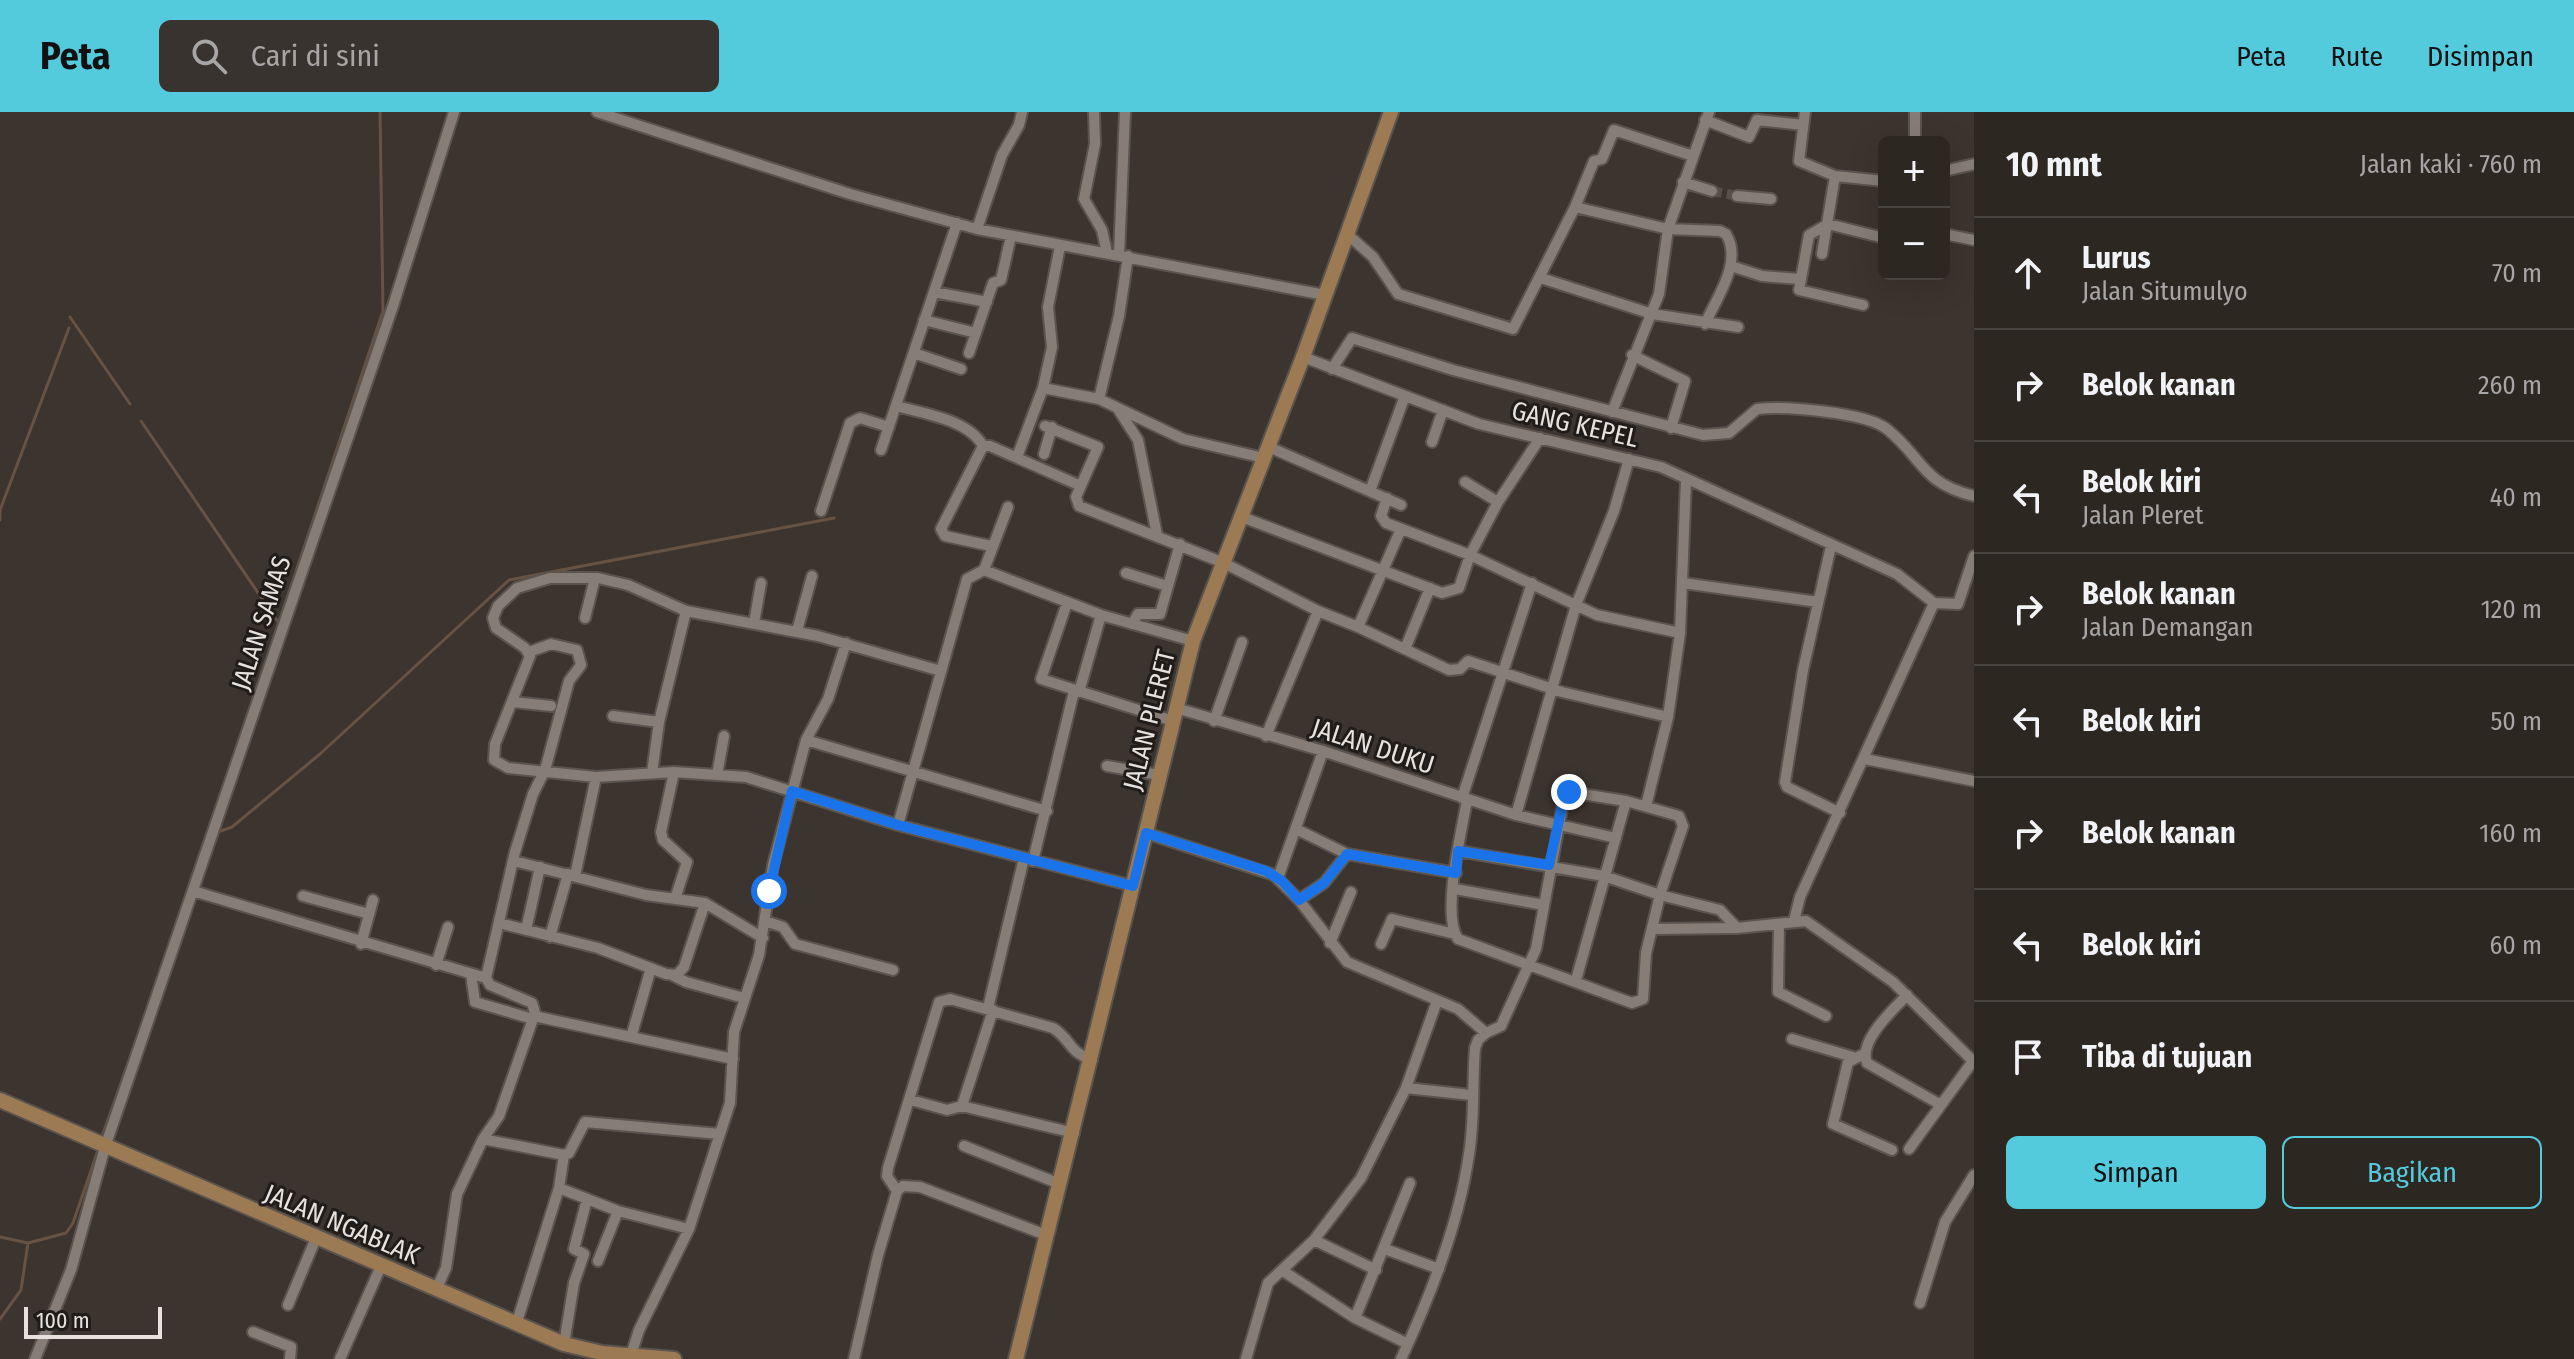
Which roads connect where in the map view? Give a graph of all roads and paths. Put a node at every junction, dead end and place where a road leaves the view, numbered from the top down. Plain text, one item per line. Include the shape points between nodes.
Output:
1 (454, 112) edge
2 (597, 112) edge
3 (1022, 112) edge
4 (1094, 112) edge
5 (1125, 112) edge
6 (1391, 112) edge
7 (1805, 112) edge
8 (1915, 112) edge
9 (1707, 116) edge
10 (1803, 125) junction
11 (1915, 136) edge
12 (1693, 156) junction
13 (1974, 164) edge
14 (1950, 170) edge
15 (1835, 176) junction
16 (1878, 180) edge
17 (1683, 182) junction
18 (1712, 191) tunnel mouth
19 (1737, 196) tunnel mouth
20 (1771, 199) dead end
21 (1575, 207) junction
22 (957, 223) junction
23 (1828, 224) junction
24 (977, 229) junction
25 (1668, 229) junction
26 (1347, 234) junction
27 (1950, 235) edge
28 (1011, 236) junction
29 (1878, 236) edge
30 (1974, 240) edge
31 (1060, 246) junction
32 (1107, 253) junction
33 (1822, 254) dead end
34 (1124, 256) junction
35 (1731, 266) junction
36 (1541, 278) junction
37 (1799, 279) junction
38 (934, 292) junction
39 (1325, 295) junction
40 (987, 302) junction
41 (1863, 305) dead end
42 (1652, 314) junction
43 (924, 320) junction
44 (1705, 324) junction
45 (1738, 327) dead end
46 (976, 333) junction
47 (914, 353) junction
48 (969, 353) dead end
49 (1632, 355) junction
50 (1303, 357) junction
51 (961, 369) dead end
52 (1332, 369) junction
53 (1043, 388) junction
54 (1405, 396) junction
55 (1099, 399) junction
56 (896, 406) junction
57 (1116, 407) junction
58 (1443, 410) junction
59 (1612, 412) junction
60 (889, 427) junction
61 (1671, 428) junction
62 (1540, 438) junction
63 (1432, 442) dead end
64 (983, 446) junction
65 (881, 450) dead end
66 (1267, 453) junction
67 (1044, 454) dead end
68 (1017, 457) junction
69 (1629, 459) junction
70 (1686, 480) junction
71 (1465, 482) dead end
72 (1081, 486) junction
73 (1370, 491) junction
74 (1974, 496) edge
75 (1387, 498) junction
76 (1498, 502) junction
77 (1401, 505) dead end
78 (1008, 507) dead end
79 (821, 511) dead end
80 (1242, 517) junction
81 (1401, 529) junction
82 (1157, 535) junction
83 (1180, 544) junction
84 (991, 546) junction
85 (1831, 546) junction
86 (1470, 555) junction
87 (1974, 556) edge
88 (1224, 563) junction
89 (984, 570) junction
90 (1383, 570) junction
91 (1126, 573) dead end
92 (812, 576) dead end
93 (595, 578) junction
94 (761, 583) dead end
95 (1532, 583) junction
96 (1683, 583) junction
97 (1167, 586) junction
98 (1430, 588) junction
99 (1818, 602) junction
100 (1067, 603) junction
101 (1934, 603) junction
102 (1576, 605) junction
103 (686, 611) junction
104 (1318, 611) junction
105 (1101, 615) junction
106 (585, 618) dead end
107 (754, 623) junction
108 (1132, 624) junction
109 (1358, 627) junction
110 (797, 631) junction
111 (1680, 633) junction
112 (1193, 641) junction
113 (1242, 642) dead end
114 (846, 643) junction
115 (1405, 649) junction
116 (529, 652) junction
117 (941, 671) junction
118 (1503, 672) junction
119 (1552, 689) junction
120 (1076, 692) junction
121 (513, 702) junction
122 (551, 706) dead end
123 (1174, 715) junction
124 (613, 716) dead end
125 (1668, 717) junction
126 (1214, 721) junction
127 (659, 722) junction
128 (724, 736) dead end
129 (1266, 736) junction
130 (806, 740) junction
131 (1323, 751) junction
132 (1865, 759) junction
133 (1107, 766) dead end
134 (545, 770) junction
135 (674, 772) junction
136 (652, 773) junction
137 (913, 773) junction
138 (717, 775) junction
139 (1159, 775) junction
140 (596, 777) junction
141 (1974, 781) edge
142 (792, 791) junction
143 (1465, 799) junction
144 (1626, 801) junction
145 (1646, 806) junction
146 (1047, 811) junction
147 (1840, 813) junction
148 (1516, 815) junction
149 (898, 825) junction
150 (1558, 825) junction
151 (1298, 830) junction
152 (1146, 833) junction
153 (1616, 838) junction
154 (1458, 851) junction
155 (1347, 854) junction
156 (1029, 860) junction
157 (514, 861) junction
158 (1549, 865) junction
159 (540, 867) junction
160 (1456, 873) junction
161 (572, 875) junction
162 (1604, 876) junction
163 (1278, 878) junction
164 (1133, 886) junction
165 (1455, 889) junction
166 (193, 891) junction
167 (1351, 892) dead end
168 (1660, 895) junction
169 (303, 896) dead end
170 (675, 899) junction
171 (373, 900) dead end
172 (1299, 900) junction
173 (705, 903) junction
174 (1544, 905) junction
175 (369, 914) junction
176 (765, 921) junction
177 (1794, 921) junction
178 (499, 923) junction
179 (1779, 924) junction
180 (448, 927) dead end
181 (1737, 928) junction
182 (1652, 929) junction
183 (526, 930) junction
184 (1455, 934) junction
185 (550, 937) junction
186 (763, 938) junction
187 (1330, 943) junction
188 (361, 944) junction
189 (1381, 944) dead end
190 (436, 965) junction
191 (1530, 966) junction
192 (651, 968) junction
193 (893, 970) dead end
194 (471, 974) junction
195 (672, 975) junction
196 (486, 978) junction
197 (1576, 980) junction
198 (1907, 995) junction
199 (744, 998) junction
200 (1437, 1001) junction
201 (990, 1009) junction
202 (1826, 1016) dead end
203 (534, 1018) junction
204 (1486, 1033) junction
205 (632, 1034) junction
206 (1792, 1039) dead end
207 (1859, 1056) junction
208 (733, 1059) junction
209 (1092, 1060) junction
210 (1973, 1061) edge
211 (1406, 1088) junction
212 (1471, 1095) junction
213 (0, 1100) edge
214 (911, 1100) junction
215 (1941, 1105) junction
216 (962, 1106) junction
217 (1074, 1133) junction
218 (720, 1134) junction
219 (483, 1139) junction
220 (100, 1144) junction
221 (964, 1146) dead end
222 (1909, 1149) dead end
223 (1892, 1150) dead end
224 (564, 1155) junction
225 (1974, 1175) edge
226 (1410, 1183) dead end
227 (1060, 1184) junction
228 (559, 1188) junction
229 (897, 1191) junction
230 (587, 1199) junction
231 (618, 1211) junction
232 (689, 1229) junction
233 (1046, 1235) junction
234 (316, 1238) junction
235 (1314, 1240) junction
236 (1385, 1249) junction
237 (598, 1261) dead end
238 (381, 1266) junction
239 (1439, 1269) junction
240 (1376, 1270) junction
241 (1283, 1271) junction
242 (436, 1290) junction
243 (1920, 1303) dead end
244 (288, 1305) dead end
245 (1355, 1318) junction
246 (516, 1325) junction
247 (253, 1332) dead end
248 (564, 1344) junction
249 (1408, 1344) junction
250 (631, 1355) junction
251 (35, 1359) edge
252 (290, 1359) edge
253 (340, 1359) edge
254 (674, 1359) edge
255 (854, 1359) edge
256 (1016, 1359) edge
257 (1246, 1359) edge
258 (1401, 1359) edge

1 - 166 street, JALAN SAMAS
2 - 22 street
3 - 24 street
4 - 32 street via 1095,144 1083,193
5 - 34 street
6 - 26 main road, JALAN PLERET
7 - 10 street
8 - 11 street
9 - 10 street via 1749,137 1757,120
9 - 12 street
10 - 15 street via 1799,161
12 - 17 street
12 - 21 street via 1614,130
13 - 14 street
15 - 16 street
15 - 23 street
17 - 18 street
17 - 25 street
19 - 20 street
21 - 25 street
21 - 36 street
22 - 24 street
22 - 38 street
23 - 29 street
23 - 33 street
23 - 37 street via 1809,235
24 - 28 street
25 - 35 street via 1726,234 1733,248
25 - 42 street
26 - 36 street via 1373,257 1398,294 1511,329
26 - 39 main road, JALAN PLERET
27 - 30 street
28 - 31 street
28 - 40 street via 1001,280 993,283
31 - 32 street
31 - 53 street via 1048,307 1053,341
32 - 34 street
34 - 39 street
34 - 55 street via 1119,316
35 - 37 street via 1762,276
35 - 44 street
36 - 42 street
37 - 41 street via 1801,292
38 - 40 street
38 - 43 street
39 - 50 main road, JALAN PLERET
40 - 46 street
42 - 44 street
42 - 49 street
43 - 46 street
43 - 47 street
44 - 45 street
46 - 48 street
47 - 51 street
47 - 56 street
49 - 59 street
49 - 61 street via 1685,381
50 - 52 street, GANG KEPEL
50 - 66 main road, JALAN PLERET
52 - 54 street, GANG KEPEL
52 - 59 street via 1352,338
53 - 55 street
53 - 68 street
54 - 58 street, GANG KEPEL
54 - 73 street
55 - 57 street
56 - 60 street
56 - 64 street via 937,417 976,435
57 - 66 street via 1190,442
57 - 82 street via 1138,440
58 - 62 street, GANG KEPEL
58 - 63 street
59 - 61 street
60 - 65 street
60 - 79 street via 860,418 850,423
61 - 74 street via 1714,435 1734,431 1757,409 1823,411 1885,428 1934,480
62 - 69 street, GANG KEPEL
62 - 76 street
64 - 68 street
64 - 84 street via 941,529 945,536
66 - 73 street
66 - 80 main road, JALAN PLERET
67 - 72 street via 1048,426 1098,447
68 - 72 street
69 - 70 street, GANG KEPEL
69 - 102 street
70 - 85 street, GANG KEPEL
70 - 96 street
71 - 76 street
72 - 82 street via 1079,506
73 - 75 street
75 - 77 street
75 - 81 street via 1381,516
76 - 86 street
78 - 84 street
80 - 88 main road, JALAN PLERET
80 - 90 street
81 - 86 street
81 - 90 street
82 - 83 street
83 - 88 street
83 - 97 street
84 - 89 street
85 - 99 street
85 - 101 street, GANG KEPEL via 1905,578
86 - 95 street
86 - 98 street via 1457,590 1442,593
87 - 101 street via 1958,604
88 - 104 street
88 - 112 main road, JALAN PLERET
89 - 100 street
89 - 117 street via 967,579
90 - 98 street
90 - 109 street
91 - 97 street
92 - 110 street
93 - 103 street via 628,585
93 - 106 street
93 - 116 street via 550,578 508,594 493,623
94 - 107 street
95 - 102 street
95 - 118 street
96 - 99 street
96 - 111 street
97 - 108 street via 1160,614 1138,614
98 - 115 street
99 - 147 street via 1785,782
100 - 105 street
100 - 120 street, JALAN DUKU via 1041,679
101 - 132 street
102 - 111 street via 1597,615
102 - 119 street
103 - 107 street
103 - 127 street
104 - 109 street
104 - 129 street
105 - 108 street
105 - 120 street
107 - 110 street
108 - 112 street
109 - 115 street
110 - 114 street
111 - 125 street
112 - 123 main road, JALAN PLERET
113 - 126 street
114 - 117 street
114 - 130 street via 828,699
115 - 118 street via 1449,670 1468,661
116 - 121 street
116 - 134 street via 551,644 578,650 580,661 569,681
117 - 137 street
118 - 119 street
118 - 143 street
119 - 125 street
119 - 148 street
120 - 123 street, JALAN DUKU
120 - 146 street
121 - 122 street
121 - 134 street via 495,744 494,760 508,768
123 - 126 street, JALAN DUKU
123 - 139 main road, JALAN PLERET
124 - 127 street
125 - 145 street
126 - 129 street, JALAN DUKU
127 - 136 street
128 - 138 street
129 - 131 street, JALAN DUKU
130 - 137 street
130 - 142 street
131 - 143 street, JALAN DUKU
131 - 151 street
132 - 141 street
132 - 147 street
133 - 139 street
134 - 140 street
134 - 157 street
135 - 136 street
135 - 138 street
135 - 170 street via 661,832 687,862
136 - 140 street
137 - 146 street
137 - 149 street
138 - 142 street via 746,777
139 - 152 main road, JALAN PLERET
140 - 161 street
142 - 149 street
142 - 176 street
143 - 148 street, JALAN DUKU
143 - 154 street
144 - 145 street
144 - 150 street via 1569,792
144 - 153 street
145 - 168 street via 1683,820
146 - 156 street
147 - 177 street
148 - 150 street, JALAN DUKU
149 - 156 street
150 - 153 street, JALAN DUKU
150 - 158 street
151 - 155 street
151 - 163 street
152 - 163 street
152 - 164 main road, JALAN PLERET
153 - 162 street
154 - 158 street
154 - 160 street
155 - 160 street
155 - 172 street via 1324,883
156 - 164 street
156 - 201 street
157 - 159 street
157 - 178 street
158 - 162 street
158 - 174 street
159 - 161 street
159 - 183 street
160 - 165 street
161 - 170 street
161 - 185 street
162 - 168 street
162 - 197 street
163 - 172 street
164 - 209 main road, JALAN PLERET
165 - 174 street
165 - 184 street
166 - 188 street
166 - 220 street, JALAN SAMAS
167 - 187 street
168 - 181 street via 1720,910
168 - 182 street
169 - 175 street
170 - 173 street
171 - 175 street
172 - 187 street
173 - 186 street
173 - 195 street via 684,967
174 - 191 street
175 - 188 street
176 - 186 street
176 - 193 street via 783,927 795,944
177 - 179 street
177 - 198 street via 1815,925
178 - 183 street
178 - 196 street
179 - 181 street
179 - 202 street via 1778,992
180 - 190 street
181 - 182 street
182 - 197 street via 1640,1002
183 - 185 street
184 - 189 street via 1392,919
184 - 191 street via 1464,943
185 - 192 street
186 - 199 street
187 - 200 street via 1352,965
188 - 190 street
190 - 194 street
191 - 197 street
191 - 204 street via 1501,1026
192 - 195 street
192 - 205 street
194 - 196 street
194 - 203 street via 475,1002
195 - 199 street
196 - 203 street via 490,985 532,1003
198 - 207 street
198 - 210 street
199 - 208 street
200 - 204 street via 1465,1013
200 - 211 street
201 - 209 street via 1053,1028 1075,1053
201 - 214 street via 950,999 939,1002
201 - 216 street
203 - 205 street
203 - 219 street via 499,1116
204 - 212 street via 1475,1048
205 - 208 street
206 - 207 street
207 - 215 street
207 - 223 street via 1847,1065 1833,1124
208 - 218 street via 732,1096
209 - 217 main road, JALAN PLERET
210 - 215 street
211 - 212 street
211 - 235 street via 1353,1190
212 - 239 street via 1467,1169
213 - 220 main road, JALAN NGABLAK
214 - 216 street via 947,1110
214 - 229 street via 888,1168
215 - 222 street
216 - 217 street
217 - 227 main road, JALAN PLERET
218 - 224 street via 585,1122
218 - 232 street
219 - 224 street
219 - 242 street via 457,1194 446,1268
220 - 234 main road, JALAN NGABLAK
220 - 251 street, JALAN SAMAS via 71,1270
221 - 227 street
224 - 228 street
225 - 243 street via 1945,1222
226 - 236 street
227 - 233 main road, JALAN PLERET
228 - 230 street
228 - 246 street
229 - 233 street via 920,1187
229 - 255 street
230 - 231 street
230 - 248 street via 574,1249 584,1254
231 - 232 street
231 - 237 street
232 - 250 street
233 - 256 main road, JALAN PLERET
234 - 238 main road, JALAN NGABLAK
234 - 244 street
235 - 240 street
235 - 241 street
236 - 239 street
236 - 240 street
238 - 242 main road, JALAN NGABLAK
238 - 253 street
239 - 249 street
240 - 245 street
241 - 245 street
241 - 257 street via 1268,1283
242 - 246 main road, JALAN NGABLAK
245 - 249 street
246 - 248 main road, JALAN NGABLAK
247 - 252 street via 291,1347
248 - 250 main road, JALAN NGABLAK
249 - 258 street
250 - 254 main road, JALAN NGABLAK

